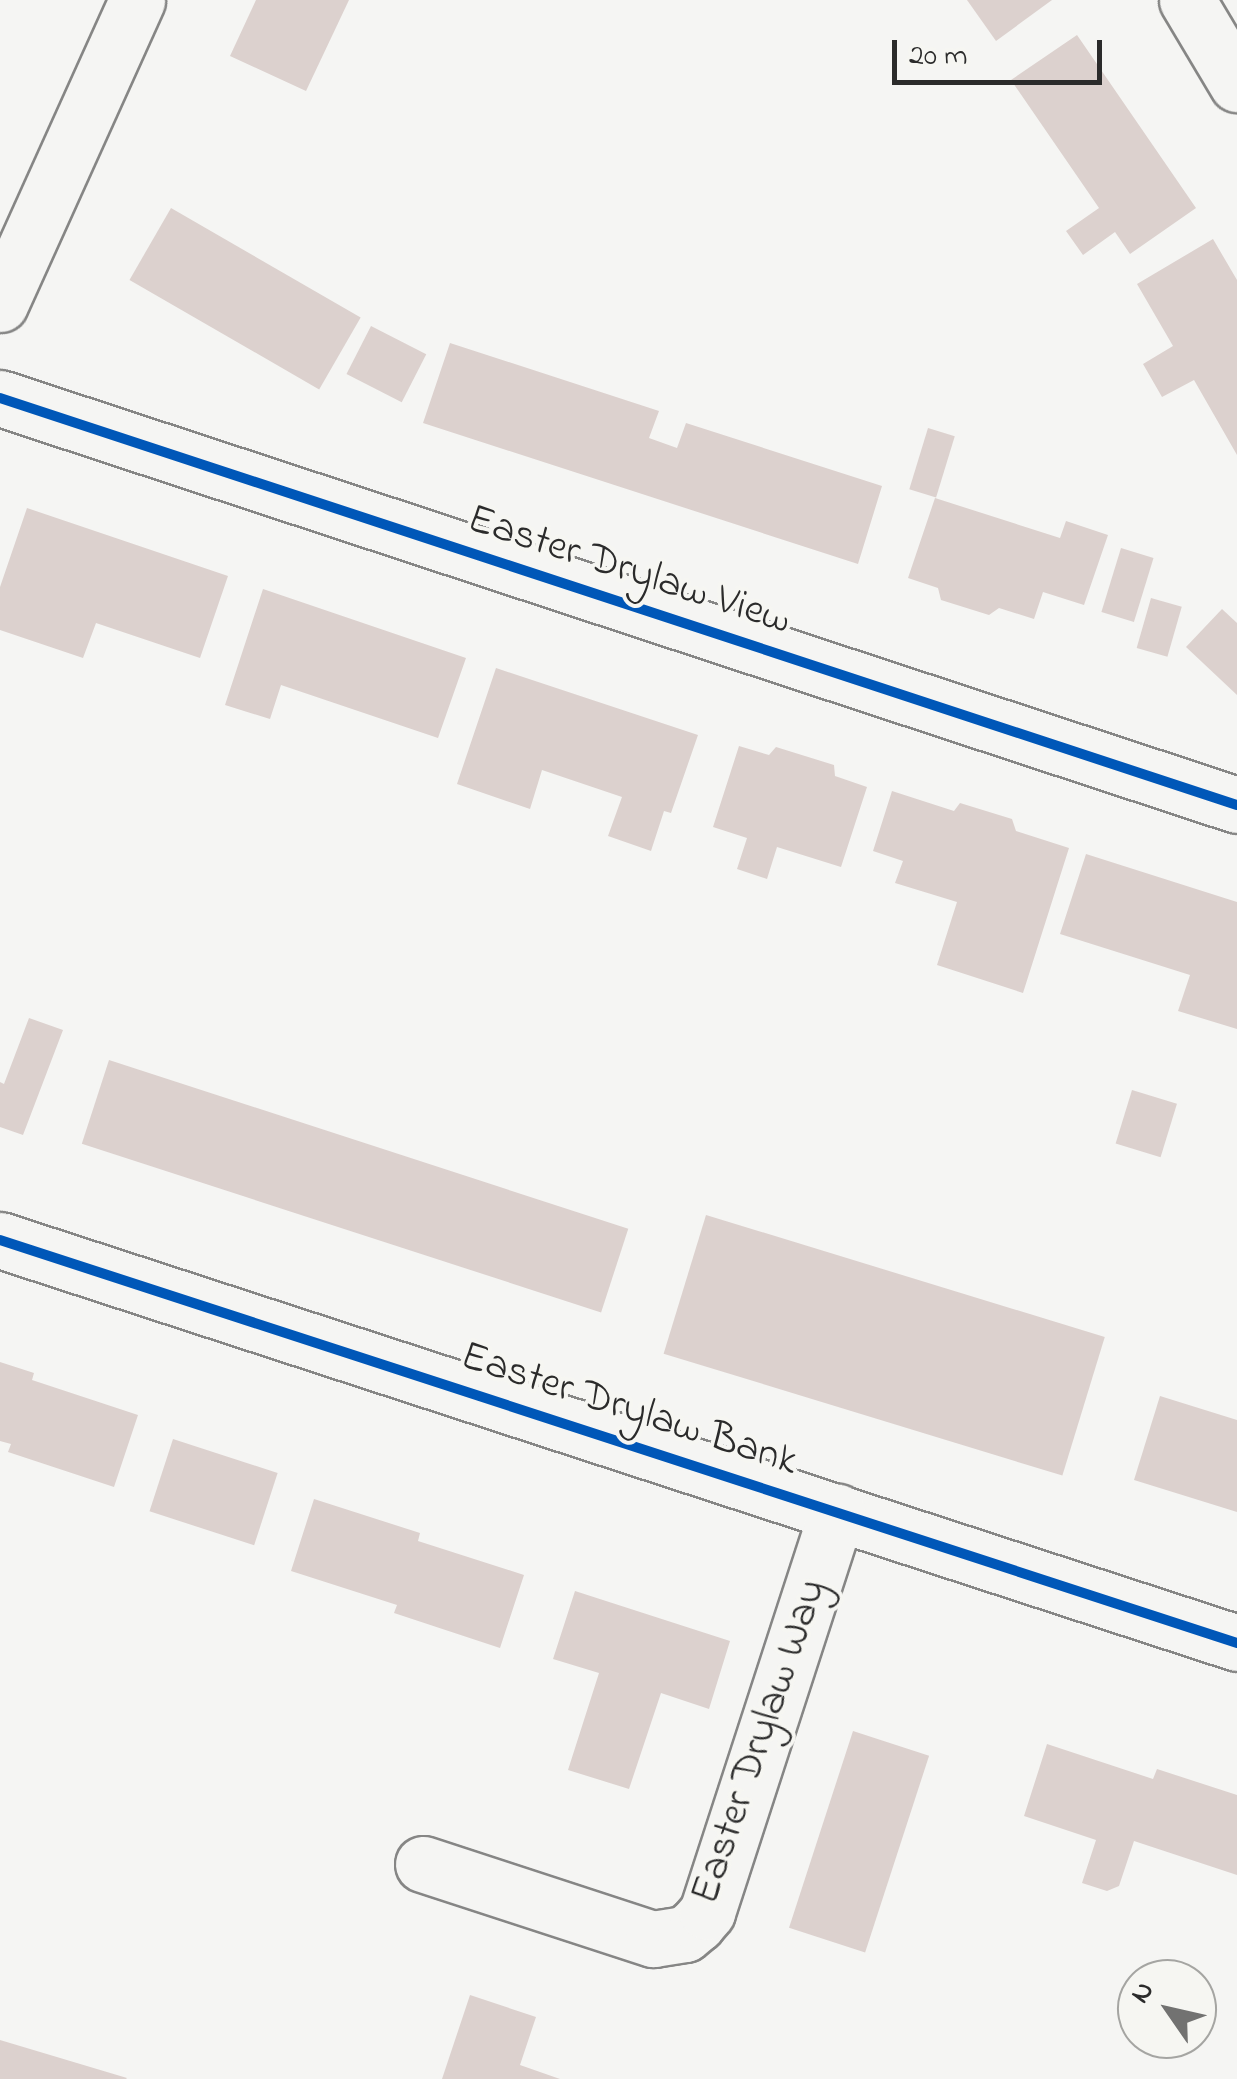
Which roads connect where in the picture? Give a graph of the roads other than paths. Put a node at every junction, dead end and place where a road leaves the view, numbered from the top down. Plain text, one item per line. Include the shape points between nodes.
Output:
1 (136, 0) edge
2 (1188, 0) edge
3 (1237, 84) edge
4 (0, 304) edge
5 (0, 398) edge
6 (1237, 805) edge
7 (0, 1240) edge
8 (837, 1512) junction
9 (1237, 1643) edge
10 (423, 1864) dead end

1 - 4 street
2 - 3 street
5 - 6 street, Easter Drylaw View
7 - 8 street, Easter Drylaw Bank
8 - 9 street, Easter Drylaw Bank
8 - 10 street, Easter Drylaw Way via 707,1912 697,1924 685,1934 653,1939

